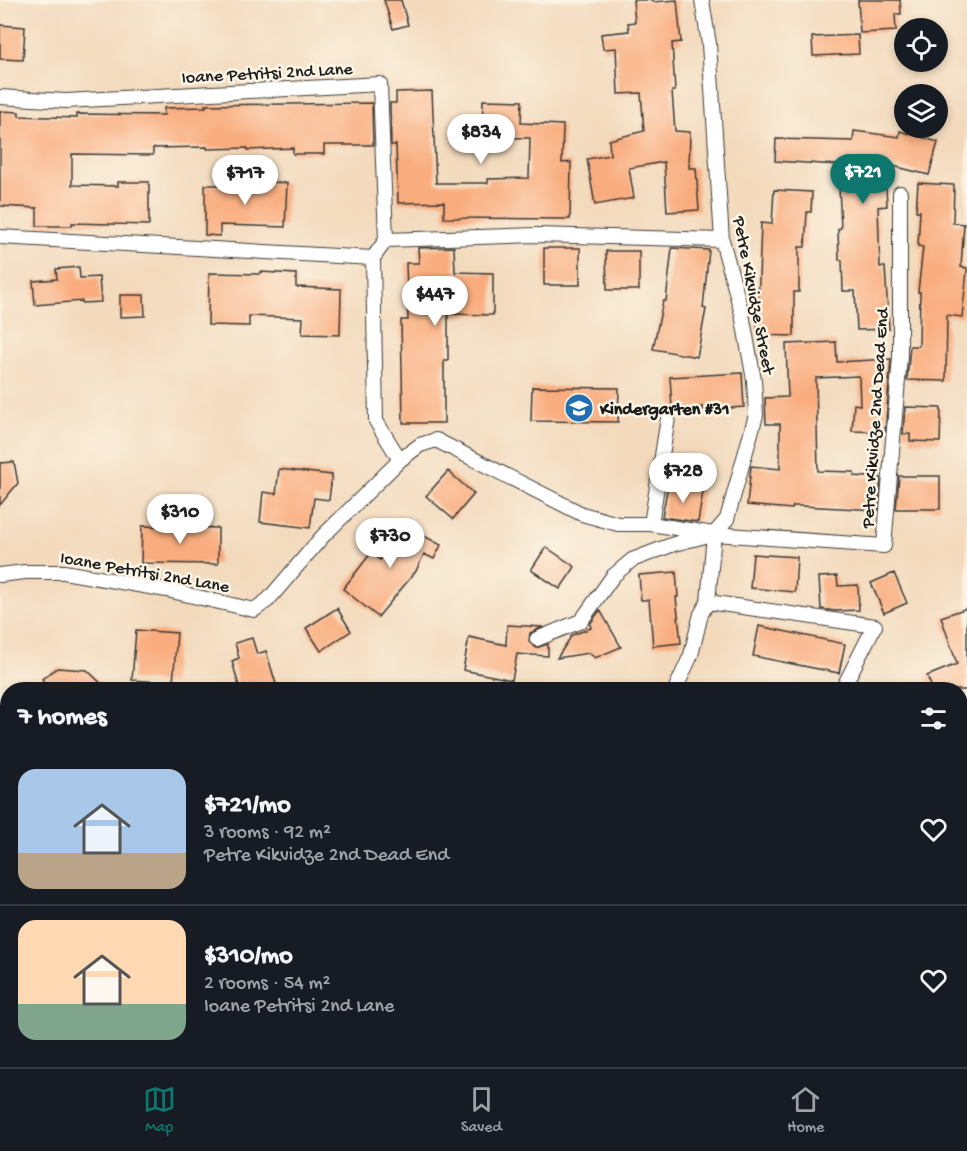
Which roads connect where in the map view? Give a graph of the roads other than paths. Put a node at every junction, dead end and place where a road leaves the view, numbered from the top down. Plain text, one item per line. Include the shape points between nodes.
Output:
1 (702, 0) edge
2 (0, 97) edge
3 (900, 193) dead end
4 (0, 237) edge
5 (386, 240) junction
6 (722, 240) junction
7 (373, 258) junction
8 (668, 418) dead end
9 (400, 460) junction
10 (651, 524) junction
11 (714, 534) junction
12 (0, 575) edge
13 (708, 602) junction
14 (537, 639) dead end
15 (679, 682) edge
16 (846, 682) edge

1 - 6 street, Petre Kikvidze Street via 709,44
2 - 5 street, Ioane Petritsi 2nd Lane via 66,101 380,84
3 - 11 street, Petre Kikvidze 2nd Dead End via 900,357 884,546
4 - 7 street
5 - 6 street via 536,235
5 - 7 street
6 - 11 street, Petre Kikvidze Street via 742,314 756,415 727,519
7 - 9 street via 376,421
8 - 10 street
9 - 10 street, Ioane Petritsi 2nd Lane via 420,445 436,440 582,514 618,524
9 - 12 street, Ioane Petritsi 2nd Lane via 322,537 268,600 254,610 64,572
10 - 11 street
11 - 13 street, Petre Kikvidze Street
11 - 14 street via 632,560 613,576 581,621
13 - 15 street, Petre Kikvidze Street
13 - 16 street via 873,629

